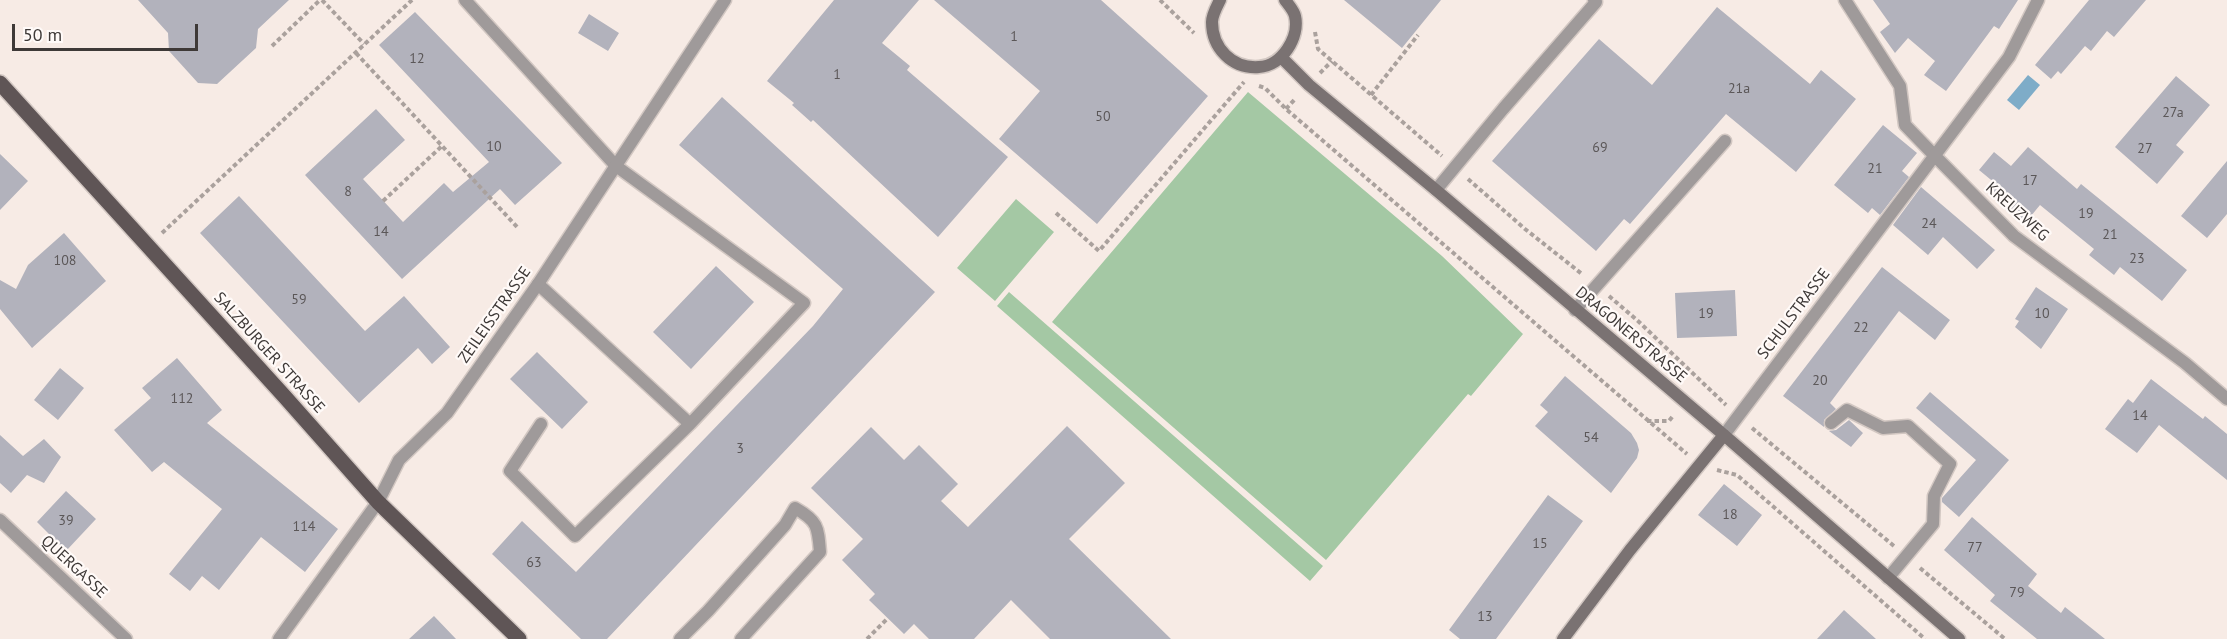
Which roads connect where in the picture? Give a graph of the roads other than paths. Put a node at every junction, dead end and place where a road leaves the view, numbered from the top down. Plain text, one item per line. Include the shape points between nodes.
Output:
1 (465, 0) edge
2 (725, 0) edge
3 (1219, 0) edge
4 (1285, 0) edge
5 (1594, 0) edge
6 (1845, 0) edge
7 (2038, 0) edge
8 (1281, 57) junction
9 (0, 82) edge
10 (1725, 141) dead end
11 (1935, 156) junction
12 (616, 166) junction
13 (1436, 190) junction
14 (538, 284) junction
15 (1575, 310) junction
16 (2227, 399) edge
17 (1831, 423) dead end
18 (541, 424) dead end
19 (690, 424) junction
20 (1724, 435) junction
21 (378, 502) junction
22 (0, 520) edge
23 (1888, 578) junction
24 (126, 639) edge
25 (279, 639) edge
26 (519, 639) edge
27 (680, 639) edge
28 (741, 639) edge
29 (1563, 639) edge
30 (1959, 639) edge

1 - 12 street
2 - 12 street, ZEILEISSTRASSE
3 - 8 main road via 1211,20 1216,45 1236,64 1261,67
4 - 8 main road via 1295,15 1294,38
5 - 13 street
6 - 11 street, KREUZWEG via 1900,86 1905,125
7 - 11 street, SCHULSTRASSE via 2009,57
8 - 13 main road, DRAGONERSTRASSE via 1309,85
9 - 21 main road, SALZBURGER STRASSE
10 - 15 street
11 - 16 street, KREUZWEG via 2014,236 2185,363
11 - 20 street, SCHULSTRASSE
12 - 14 street, ZEILEISSTRASSE
12 - 19 street via 804,303
13 - 15 main road, DRAGONERSTRASSE
14 - 19 street
14 - 21 street, ZEILEISSTRASSE via 447,412 399,460
15 - 20 main road, DRAGONERSTRASSE
17 - 23 street via 1846,410 1883,428 1908,426 1950,464 1934,496 1933,524
18 - 19 street via 510,471 575,536
20 - 23 main road, DRAGONERSTRASSE
20 - 29 main road, SCHULSTRASSE
21 - 25 street, ZEILEISSTRASSE
21 - 26 main road, SALZBURGER STRASSE
22 - 24 street, QUERGASSE
23 - 30 main road, DRAGONERSTRASSE
27 - 28 street via 785,525 795,508 815,521 820,552

